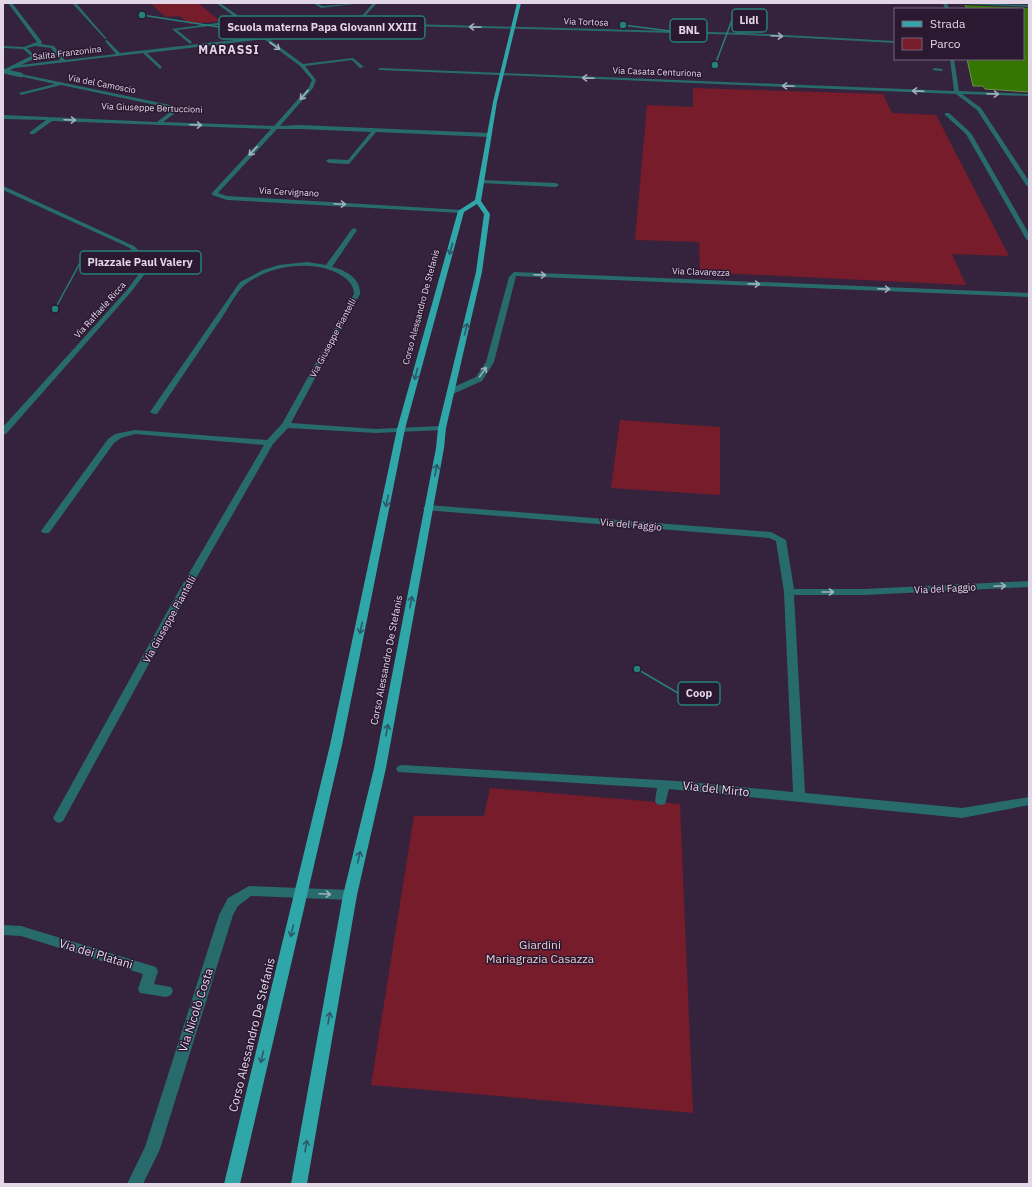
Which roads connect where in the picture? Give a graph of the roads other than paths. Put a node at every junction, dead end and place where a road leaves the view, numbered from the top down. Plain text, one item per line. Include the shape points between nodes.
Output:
1 (10, 3) edge
2 (74, 3) edge
3 (230, 3) edge
4 (315, 3) edge
5 (360, 3) edge
6 (375, 3) edge
7 (519, 3) edge
8 (967, 3) edge
9 (219, 4) edge
10 (1029, 6) edge
11 (359, 9) dead end
12 (367, 10) junction
13 (238, 18) junction
14 (359, 20) dead end
15 (277, 21) junction
16 (242, 22) junction
17 (249, 27) junction
18 (514, 28) junction
19 (263, 38) junction
20 (894, 42) edge
21 (190, 43) dead end
22 (38, 45) junction
23 (3, 47) edge
24 (24, 48) junction
25 (144, 52) junction
26 (119, 55) junction
27 (952, 60) edge
28 (63, 61) junction
29 (302, 65) junction
30 (16, 67) junction
31 (362, 67) dead end
32 (160, 68) dead end
33 (380, 69) dead end
34 (934, 69) dead end
35 (941, 70) dead end
36 (3, 72) edge
37 (501, 74) junction
38 (61, 84) junction
39 (957, 92) junction
40 (21, 94) dead end
41 (1029, 95) edge
42 (3, 112) edge
43 (947, 114) dead end
44 (3, 118) edge
45 (166, 118) junction
46 (51, 119) junction
47 (280, 122) junction
48 (157, 124) junction
49 (300, 127) junction
50 (274, 128) junction
51 (375, 130) junction
52 (32, 133) dead end
53 (489, 135) junction
54 (329, 161) dead end
55 (482, 182) junction
56 (556, 185) dead end
57 (1029, 185) edge
58 (3, 188) edge
59 (478, 201) junction
60 (461, 211) junction
61 (354, 230) dead end
62 (1029, 238) edge
63 (328, 267) junction
64 (1029, 295) edge
65 (450, 392) junction
66 (154, 412) dead end
67 (286, 425) junction
68 (442, 428) junction
69 (401, 429) junction
70 (3, 432) edge
71 (270, 443) junction
72 (428, 508) junction
73 (46, 531) dead end
74 (1029, 584) edge
75 (789, 592) junction
76 (402, 769) dead end
77 (670, 785) junction
78 (799, 797) junction
79 (661, 801) dead end
80 (1029, 801) edge
81 (59, 818) dead end
82 (301, 893) junction
83 (350, 895) junction
84 (3, 930) edge
85 (166, 991) dead end
86 (135, 1184) edge
87 (232, 1184) edge
88 (299, 1184) edge

1 - 22 street via 40,43
2 - 26 street, Salita Franzonina
3 - 9 street
4 - 5 street via 321,7
6 - 12 street
7 - 18 main road
8 - 10 street
9 - 13 street
11 - 12 street
12 - 14 street
13 - 15 street
13 - 16 street
15 - 17 street
18 -> 15 street, Via Tortosa
16 - 17 street
16 - 21 street via 174,29
17 - 19 street
18 -> 20 street, Via Tortosa
18 - 37 main road
19 - 25 street, Salita Franzonina
19 -> 29 street
22 - 24 street
22 - 28 street via 52,47
23 - 24 street
24 - 30 street via 33,56 29,61
25 - 26 street, Salita Franzonina
25 - 32 street
26 - 28 street, Salita Franzonina
27 - 39 street
28 - 30 street, Salita Franzonina
29 - 31 street via 353,59
29 -> 47 street, Via Cervignano via 314,83
30 - 36 street
33 - 37 street, Via Casata Centuriona
34 - 35 street
36 - 38 street, Via del Camoscio, bridge
39 -> 37 street, Via Casata Centuriona
37 - 53 main road
38 - 40 street
38 - 45 street, Via del Camoscio via 172,106 174,111
39 -> 41 street, Via Casata Centuriona
39 - 57 street via 979,109
42 - 45 street, Via Giuseppe Bertuccioni
43 - 62 street via 968,133
44 - 46 street, Via Giuseppe Bertuccioni
45 - 47 street, Via Giuseppe Bertuccioni
45 - 48 street
46 -> 48 street, Via Giuseppe Bertuccioni
46 - 52 street
47 - 49 street, Via Giuseppe Bertuccioni
47 - 50 street, Via Cervignano
48 -> 50 street, Via Giuseppe Bertuccioni
49 - 50 street, Via Giuseppe Bertuccioni
49 - 51 street, Via Giuseppe Bertuccioni
50 -> 60 street, Via Cervignano via 214,193 216,196
51 - 53 street, Via Giuseppe Bertuccioni
51 - 54 street via 349,162
53 - 55 main road
55 - 56 street
55 - 59 main road
58 - 70 street, Via Raffaele Ricca via 132,247 140,255 144,271
59 - 60 main road
65 -> 59 main road, Corso Alessandro De Stefanis via 479,272 487,214
60 -> 69 main road, Corso Alessandro De Stefanis
61 - 63 street
63 - 66 street, Via Giuseppe Piantelli via 285,266 261,273 242,283
63 - 67 street, Via Giuseppe Piantelli via 352,279 358,288 357,294
65 -> 64 street, Via Clavarezza via 479,379 490,362 514,274
65 - 68 main road, Corso Alessandro De Stefanis
67 - 69 street via 376,431
67 - 71 street, Via Giuseppe Piantelli
68 - 69 street
72 -> 68 main road, Corso Alessandro De Stefanis
69 -> 82 main road, Corso Alessandro De Stefanis via 336,745
71 - 73 street via 135,432 118,436 111,441
71 - 81 street, Via Giuseppe Piantelli via 182,594
72 - 75 street, Via del Faggio via 771,535 781,540
83 -> 72 main road, Corso Alessandro De Stefanis via 380,768
75 -> 74 street, Via del Faggio via 864,592
75 - 78 street, Via del Faggio
76 - 77 street, Via del Mirto
77 - 78 street, Via del Mirto
77 - 79 street
78 - 80 street, Via del Mirto via 962,813
82 -> 83 street
82 - 86 street, Via Nicolò Costa via 249,892 233,902 226,915 152,1149
82 -> 87 main road, Corso Alessandro De Stefanis
88 -> 83 main road, Corso Alessandro De Stefanis
84 - 85 street, Via dei Platani via 21,931 151,971 145,989

